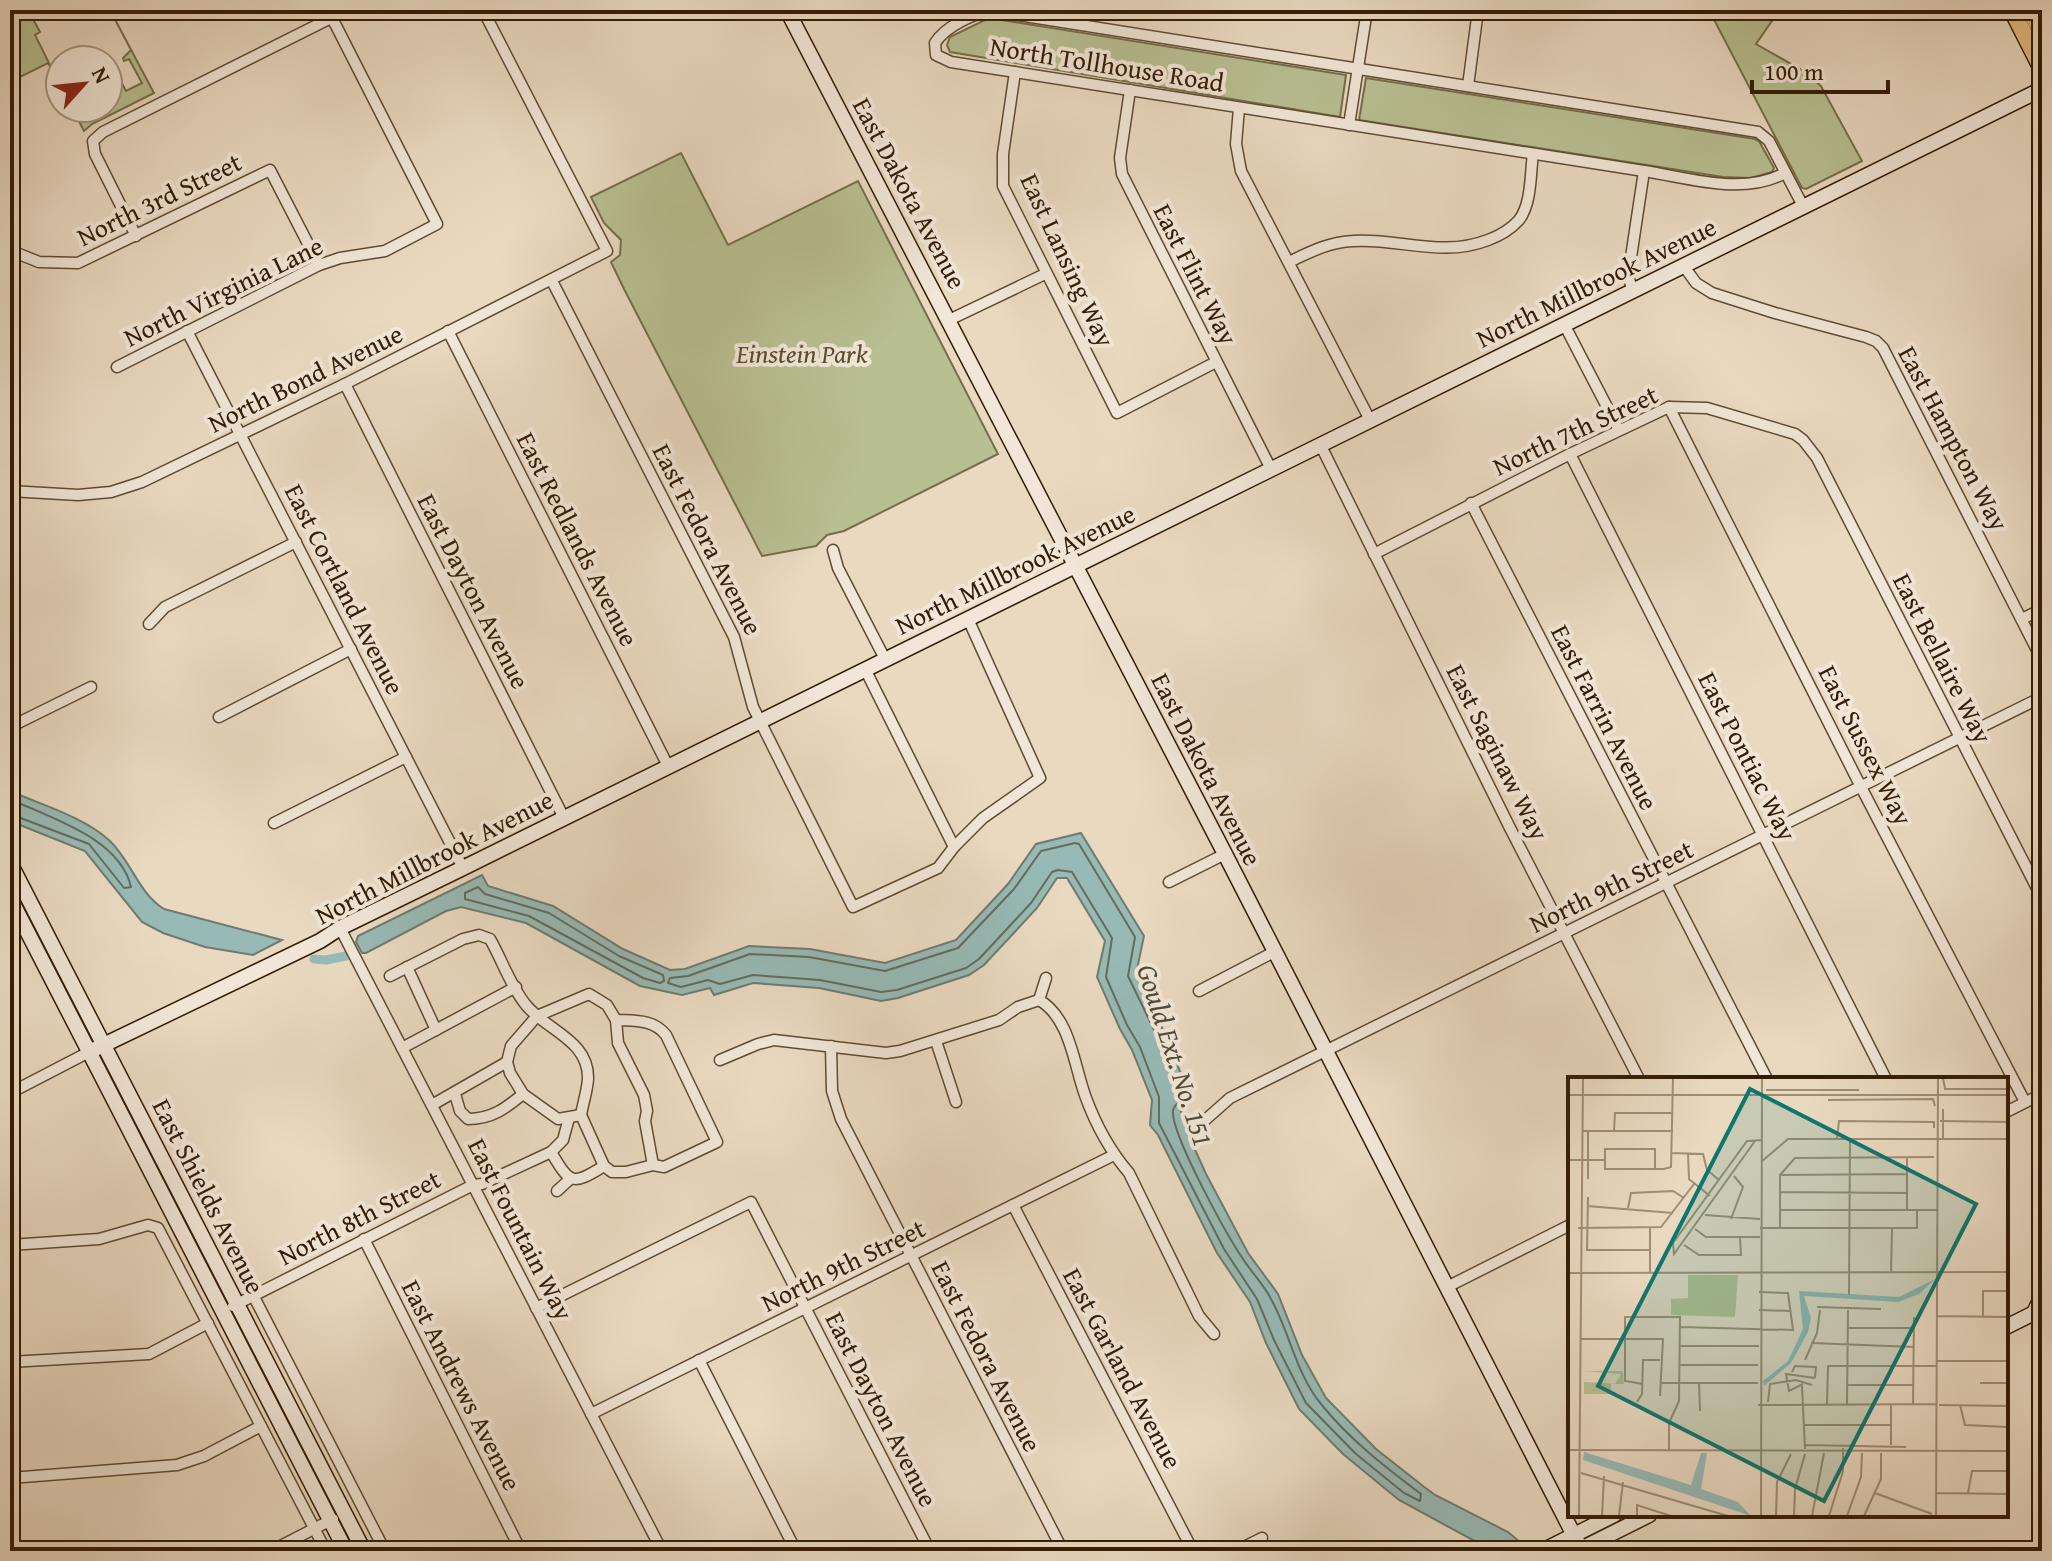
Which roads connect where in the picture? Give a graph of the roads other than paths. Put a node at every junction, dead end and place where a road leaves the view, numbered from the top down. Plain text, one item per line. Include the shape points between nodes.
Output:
1 (347, 10) edge
2 (483, 10) edge
3 (787, 10) edge
4 (1367, 10) edge
5 (1478, 10) edge
6 (2012, 10) edge
7 (2030, 10) edge
8 (330, 14) edge
9 (2042, 33) edge
10 (2042, 69) edge
11 (1358, 70) junction
12 (1015, 72) junction
13 (1468, 86) junction
14 (2042, 89) edge
15 (1130, 90) junction
16 (1239, 108) junction
17 (1349, 125) junction
18 (1533, 154) junction
19 (1644, 171) junction
20 (1785, 173) junction
21 (1803, 206) junction
22 (136, 236) junction
23 (19, 254) dead end
24 (1289, 262) junction
25 (319, 265) junction
26 (1683, 265) junction
27 (1045, 274) junction
28 (552, 281) junction
29 (1633, 290) junction
30 (949, 320) junction
31 (1564, 324) junction
32 (187, 331) junction
33 (448, 331) junction
34 (1216, 362) junction
35 (117, 367) dead end
36 (345, 384) junction
37 (1669, 407) junction
38 (1370, 420) junction
39 (1619, 430) junction
40 (241, 434) junction
41 (1803, 440) joint
42 (1320, 444) junction
43 (1570, 454) junction
44 (1271, 469) junction
45 (10, 491) edge
46 (1471, 503) junction
47 (296, 542) junction
48 (833, 550) dead end
49 (1374, 554) junction
50 (1075, 567) junction
51 (2042, 609) edge
52 (968, 619) junction
53 (2022, 619) junction
54 (149, 624) dead end
55 (351, 649) junction
56 (885, 659) junction
57 (2042, 660) edge
58 (865, 669) junction
59 (91, 687) dead end
60 (2042, 697) edge
61 (219, 717) dead end
62 (760, 721) junction
63 (10, 727) edge
64 (1959, 739) junction
65 (406, 757) junction
66 (668, 766) junction
67 (1861, 787) junction
68 (564, 818) junction
69 (274, 823) dead end
70 (1764, 836) junction
71 (954, 847) junction
72 (1225, 854) junction
73 (10, 863) edge
74 (463, 868) junction
75 (1169, 882) dead end
76 (1666, 884) junction
77 (10, 898) edge
78 (2042, 898) edge
79 (340, 928) junction
80 (1565, 934) junction
81 (1274, 952) junction
82 (407, 967) junction
83 (390, 976) dead end
84 (1046, 978) dead end
85 (516, 987) junction
86 (1199, 991) dead end
87 (1039, 1000) junction
88 (537, 1016) junction
89 (616, 1020) junction
90 (436, 1030) junction
91 (936, 1041) junction
92 (104, 1044) junction
93 (831, 1046) junction
94 (402, 1048) junction
95 (1326, 1051) junction
96 (89, 1052) junction
97 (720, 1060) dead end
98 (507, 1062) junction
99 (1638, 1077) edge
100 (1766, 1077) edge
101 (1885, 1077) edge
102 (10, 1093) edge
103 (455, 1094) junction
104 (523, 1094) junction
105 (2042, 1094) edge
106 (956, 1102) dead end
107 (2025, 1102) junction
108 (432, 1105) junction
109 (2008, 1111) edge
110 (575, 1117) junction
111 (1204, 1121) dead end
112 (551, 1152) junction
113 (1114, 1155) junction
114 (653, 1165) junction
115 (604, 1166) junction
116 (570, 1179) junction
117 (473, 1185) junction
118 (557, 1191) dead end
119 (1013, 1205) junction
120 (1568, 1226) edge
121 (364, 1239) junction
122 (10, 1245) edge
123 (911, 1255) junction
124 (1447, 1287) junction
125 (253, 1295) junction
126 (2041, 1298) edge
127 (238, 1303) junction
128 (536, 1308) junction
129 (805, 1308) junction
130 (223, 1311) junction
131 (2008, 1316) edge
132 (2042, 1318) edge
133 (208, 1323) junction
134 (2008, 1326) edge
135 (1214, 1334) dead end
136 (2008, 1335) edge
137 (699, 1360) junction
138 (10, 1362) edge
139 (591, 1414) junction
140 (261, 1426) junction
141 (10, 1478) edge
142 (345, 1513) junction
143 (1612, 1517) edge
144 (1645, 1517) edge
145 (330, 1521) junction
146 (314, 1529) junction
147 (1262, 1538) dead end
148 (1578, 1547) edge
149 (271, 1551) edge
150 (326, 1551) edge
151 (346, 1551) edge
152 (364, 1551) edge
153 (385, 1551) edge
154 (521, 1551) edge
155 (662, 1551) edge
156 (796, 1551) edge
157 (930, 1551) edge
158 (1063, 1551) edge
159 (1193, 1551) edge
160 (1236, 1551) edge
161 (1542, 1551) edge

1 - 8 street
2 - 28 street, North Bond Avenue via 607,251
3 - 30 street, East Dakota Avenue
4 - 11 street
5 - 13 street
6 - 10 main road
7 - 9 main road
8 - 22 street via 93,141
8 - 25 street, North Virginia Lane via 437,224 385,251
11 - 12 street, North Tollhouse Road via 992,11 944,32 935,43 936,55 943,59
11 - 13 street, North Tollhouse Road
11 - 17 street
12 - 15 street, North Tollhouse Road
12 - 27 street, East Lansing Way via 1003,186
13 - 20 street, North Tollhouse Road via 1758,132 1769,141
14 - 21 street, North Millbrook Avenue
15 - 16 street, North Tollhouse Road
15 - 34 street, East Flint Way via 1122,174
16 - 17 street, North Tollhouse Road
16 - 24 street via 1236,144 1241,171
17 - 18 street, North Tollhouse Road
18 - 19 street, North Tollhouse Road
18 - 24 street via 1519,219 1481,243 1423,252 1371,240 1351,241
19 - 20 street, North Tollhouse Road via 1734,185 1752,185
19 - 29 street via 1628,277
20 - 21 street, North Tollhouse Road
21 - 26 street, North Millbrook Avenue
22 - 23 street, North 3rd Street via 78,263 39,262
22 - 25 street, North 3rd Street via 270,170
24 - 38 street
25 - 32 street, North Virginia Lane
26 - 29 street, North Millbrook Avenue
26 - 53 street, East Hampton Way via 1712,293 1866,337 1883,348
27 - 30 street
27 - 34 street, East Lansing Way via 1117,413
28 - 33 street, North Bond Avenue
28 - 62 street, East Fedora Avenue via 734,637
29 - 31 street, North Millbrook Avenue
30 - 50 street, East Dakota Avenue
31 - 38 street, North Millbrook Avenue
31 - 39 street
32 - 35 street, North Virginia Lane
32 - 40 street, East Cortland Avenue
33 - 36 street, North Bond Avenue
33 - 66 street, East Redlands Avenue
34 - 44 street, East Flint Way
36 - 40 street, North Bond Avenue
36 - 68 street, East Dayton Avenue
37 - 39 street, North 7th Street
37 - 41 street, North 7th Street via 1707,408
37 - 67 street, East Sussex Way
38 - 42 street, North Millbrook Avenue
39 - 43 street, North 7th Street
40 - 45 street, North Bond Avenue via 163,474 111,492
40 - 47 street, East Cortland Avenue
41 - 64 street, East Bellaire Way via 1817,458
42 - 44 street, North Millbrook Avenue
42 - 49 street, East Saginaw Way
43 - 46 street, North 7th Street
43 - 70 street, East Pontiac Way
44 - 50 street, North Millbrook Avenue
46 - 49 street, North 7th Street
46 - 76 street, East Farrin Avenue
47 - 54 street via 165,607
47 - 55 street, East Cortland Avenue
48 - 56 street
49 - 80 street, East Saginaw Way
50 - 52 street, North Millbrook Avenue
50 - 72 street, East Dakota Avenue
51 - 53 street
52 - 56 street, North Millbrook Avenue
52 - 71 street via 1040,778 983,818
53 - 57 street, East Hampton Way
55 - 61 street
55 - 65 street, East Cortland Avenue
56 - 58 street, North Millbrook Avenue
58 - 62 street, North Millbrook Avenue
58 - 71 street
59 - 63 street
60 - 64 street, North 9th Street
62 - 66 street, North Millbrook Avenue
62 - 71 street, East Fedora Avenue via 853,907 938,868
64 - 67 street, North 9th Street
64 - 78 street, East Bellaire Way
65 - 69 street
65 - 74 street, East Cortland Avenue
66 - 68 street, North Millbrook Avenue
67 - 70 street, North 9th Street
67 - 107 street, East Sussex Way
68 - 74 street, North Millbrook Avenue
70 - 76 street, North 9th Street
70 - 101 street, East Pontiac Way
72 - 75 street
72 - 81 street, East Dakota Avenue
73 - 92 street, East Shields Avenue
74 - 79 street, North Millbrook Avenue
76 - 80 street, North 9th Street
76 - 100 street, East Farrin Avenue
77 - 96 street, East Shields Avenue
79 - 92 street, North Millbrook Avenue
79 - 94 street, East Fountain Way
80 - 95 street, North 9th Street
80 - 99 street, East Saginaw Way
81 - 86 street
81 - 95 street, East Dakota Avenue
82 - 83 street
82 - 85 street via 479,935 490,939
82 - 90 street
84 - 87 street
85 - 88 street
85 - 90 street
87 - 91 street
87 - 113 street via 1060,1023 1085,1096
88 - 89 street via 589,994 607,1005
88 - 98 street via 511,1046
88 - 110 street via 576,1045 587,1067 587,1094
89 - 114 street via 618,1043 644,1095
89 - 114 street via 659,1026 717,1142 664,1167
90 - 94 street
91 - 93 street via 886,1053
91 - 106 street
92 - 96 street, North Millbrook Avenue
92 - 127 street, East Shields Avenue
93 - 97 street via 774,1040
93 - 123 street, East Fedora Avenue via 835,1105
94 - 108 street, East Fountain Way
95 - 111 street, North 9th Street via 1230,1098
95 - 124 street, East Dakota Avenue
96 - 102 street, North Millbrook Avenue
96 - 130 street, East Shields Avenue
98 - 103 street
98 - 104 street
103 - 104 street via 460,1111 477,1119 502,1111
103 - 108 street
104 - 110 street via 558,1119
105 - 107 street
107 - 109 street
108 - 117 street, East Fountain Way
110 - 112 street
110 - 115 street
112 - 116 street
112 - 117 street, North 8th Street
113 - 119 street, North 9th Street
113 - 135 street via 1129,1173 1199,1316
114 - 115 street via 626,1172
115 - 116 street via 583,1179
116 - 118 street
117 - 121 street, North 8th Street
117 - 128 street, East Fountain Way
119 - 123 street, North 9th Street
119 - 159 street, East Garland Avenue
120 - 124 street
121 - 125 street, North 8th Street
121 - 154 street, East Andrews Avenue
122 - 133 street via 99,1239 154,1225
123 - 129 street, North 9th Street
123 - 158 street, East Fedora Avenue
124 - 148 street, East Dakota Avenue
125 - 127 street, North 8th Street
125 - 153 street
126 - 131 street
126 - 134 street via 2034,1313
127 - 130 street, North 8th Street
127 - 142 street, East Shields Avenue
128 - 129 street, East Dayton Avenue via 751,1202
128 - 139 street, East Fountain Way
129 - 137 street, North 9th Street
129 - 157 street, East Dayton Avenue
130 - 145 street, East Shields Avenue
132 - 136 street
133 - 138 street via 149,1354
133 - 140 street
137 - 139 street, North 9th Street
137 - 156 street
139 - 155 street, East Fountain Way
140 - 141 street via 177,1465
140 - 146 street
142 - 145 street
142 - 152 street, East Shields Avenue
143 - 148 street
144 - 148 street
145 - 146 street
145 - 151 street, East Shields Avenue
146 - 149 street
146 - 150 street
147 - 160 street
148 - 161 street

